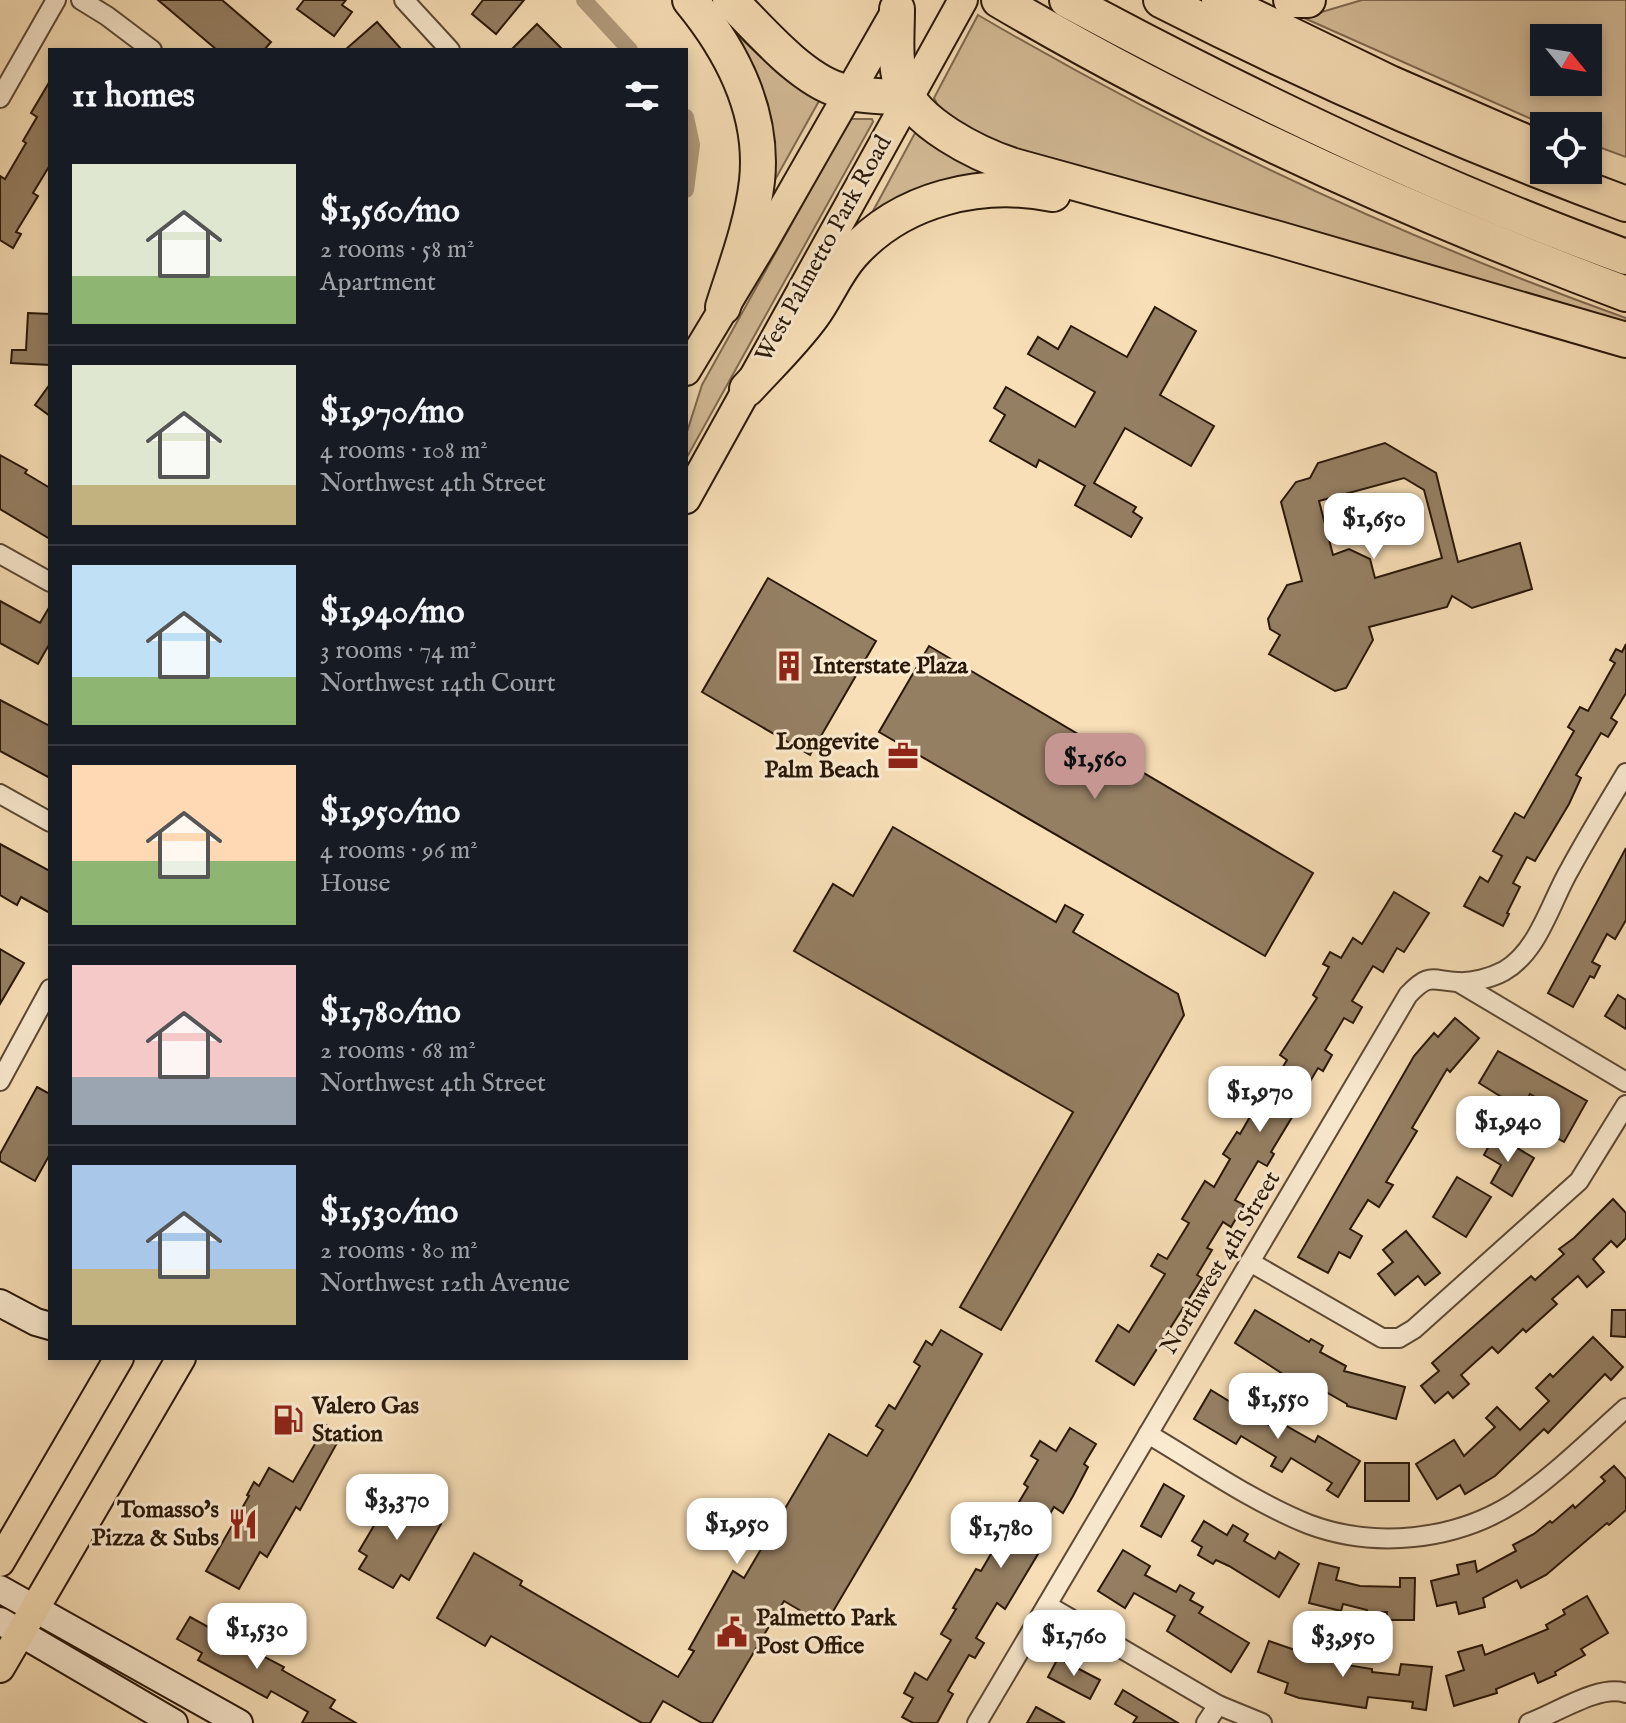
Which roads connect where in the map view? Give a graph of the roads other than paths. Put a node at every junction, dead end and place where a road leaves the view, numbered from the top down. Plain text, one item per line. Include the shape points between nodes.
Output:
1 (56, 0) edge
2 (81, 0) edge
3 (404, 0) edge
4 (690, 0) edge
5 (730, 0) edge
6 (963, 0) edge
7 (1067, 0) edge
8 (1161, 0) edge
9 (1194, 0) edge
10 (1219, 0) edge
11 (1308, 0) edge
12 (900, 4) edge
13 (1019, 4) edge
14 (1287, 16) edge
15 (149, 48) edge
16 (448, 48) edge
17 (849, 93) junction
18 (0, 98) edge
19 (907, 98) junction
20 (1530, 143) edge
21 (1602, 172) edge
22 (1626, 181) edge
23 (1626, 204) edge
24 (1275, 238) junction
25 (1626, 257) edge
26 (1626, 294) edge
27 (723, 307) junction
28 (1626, 340) edge
29 (688, 368) edge
30 (747, 389) junction
31 (688, 495) edge
32 (0, 554) edge
33 (48, 581) edge
34 (1626, 773) edge
35 (0, 794) edge
36 (48, 821) edge
37 (1458, 982) junction
38 (48, 992) edge
39 (7, 1051) edge
40 (0, 1081) edge
41 (1626, 1082) edge
42 (1626, 1105) edge
43 (1250, 1262) junction
44 (0, 1303) edge
45 (48, 1325) edge
46 (118, 1360) edge
47 (180, 1360) edge
48 (1626, 1408) edge
49 (1148, 1434) junction
50 (0, 1562) edge
51 (0, 1589) edge
52 (1047, 1605) junction
53 (35, 1608) junction
54 (10, 1627) edge
55 (0, 1668) edge
56 (1626, 1693) edge
57 (1218, 1705) junction
58 (174, 1723) edge
59 (239, 1723) edge
60 (977, 1723) edge
61 (1206, 1723) edge
62 (1262, 1723) edge
63 (1529, 1723) edge

1 - 18 street
2 - 15 street
3 - 16 street
4 - 27 highway via 734,62 756,139 751,214
5 - 17 highway via 804,69
6 - 19 main road, West Palmetto Park Road
7 - 25 highway via 1357,145
8 - 23 highway via 1404,116
9 - 14 highway
10 - 14 highway
11 - 14 highway
12 - 17 main road
12 - 19 highway via 898,64
13 - 26 highway via 1191,103 1406,205
14 - 20 highway via 1390,83
17 - 19 highway
17 - 27 main road
19 - 24 highway via 948,134 996,160
19 - 30 main road, West Palmetto Park Road
21 - 22 highway
24 - 28 highway
24 - 30 highway via 1040,191 986,190 940,198 892,220 852,254 813,316
27 - 29 main road
30 - 31 main road, West Palmetto Park Road
32 - 33 street
34 - 37 street, Northwest 4th Street via 1519,961 1490,977
35 - 36 street
37 - 41 street
37 - 43 street, Northwest 4th Street via 1436,977 1419,983 1408,995
38 - 39 street
39 - 40 street
42 - 43 street via 1579,1181 1399,1338 1382,1338
43 - 49 street, Northwest 4th Street
44 - 45 street
46 - 50 main road
47 - 53 main road
48 - 49 street via 1511,1505 1456,1529 1398,1538 1353,1535 1310,1524
49 - 52 street, Northwest 4th Street
51 - 53 street
52 - 57 street
52 - 60 street, Northwest 4th Street
53 - 54 main road
53 - 59 street
54 - 55 main road
54 - 58 street
56 - 63 street via 1598,1693
57 - 61 street
57 - 62 street

